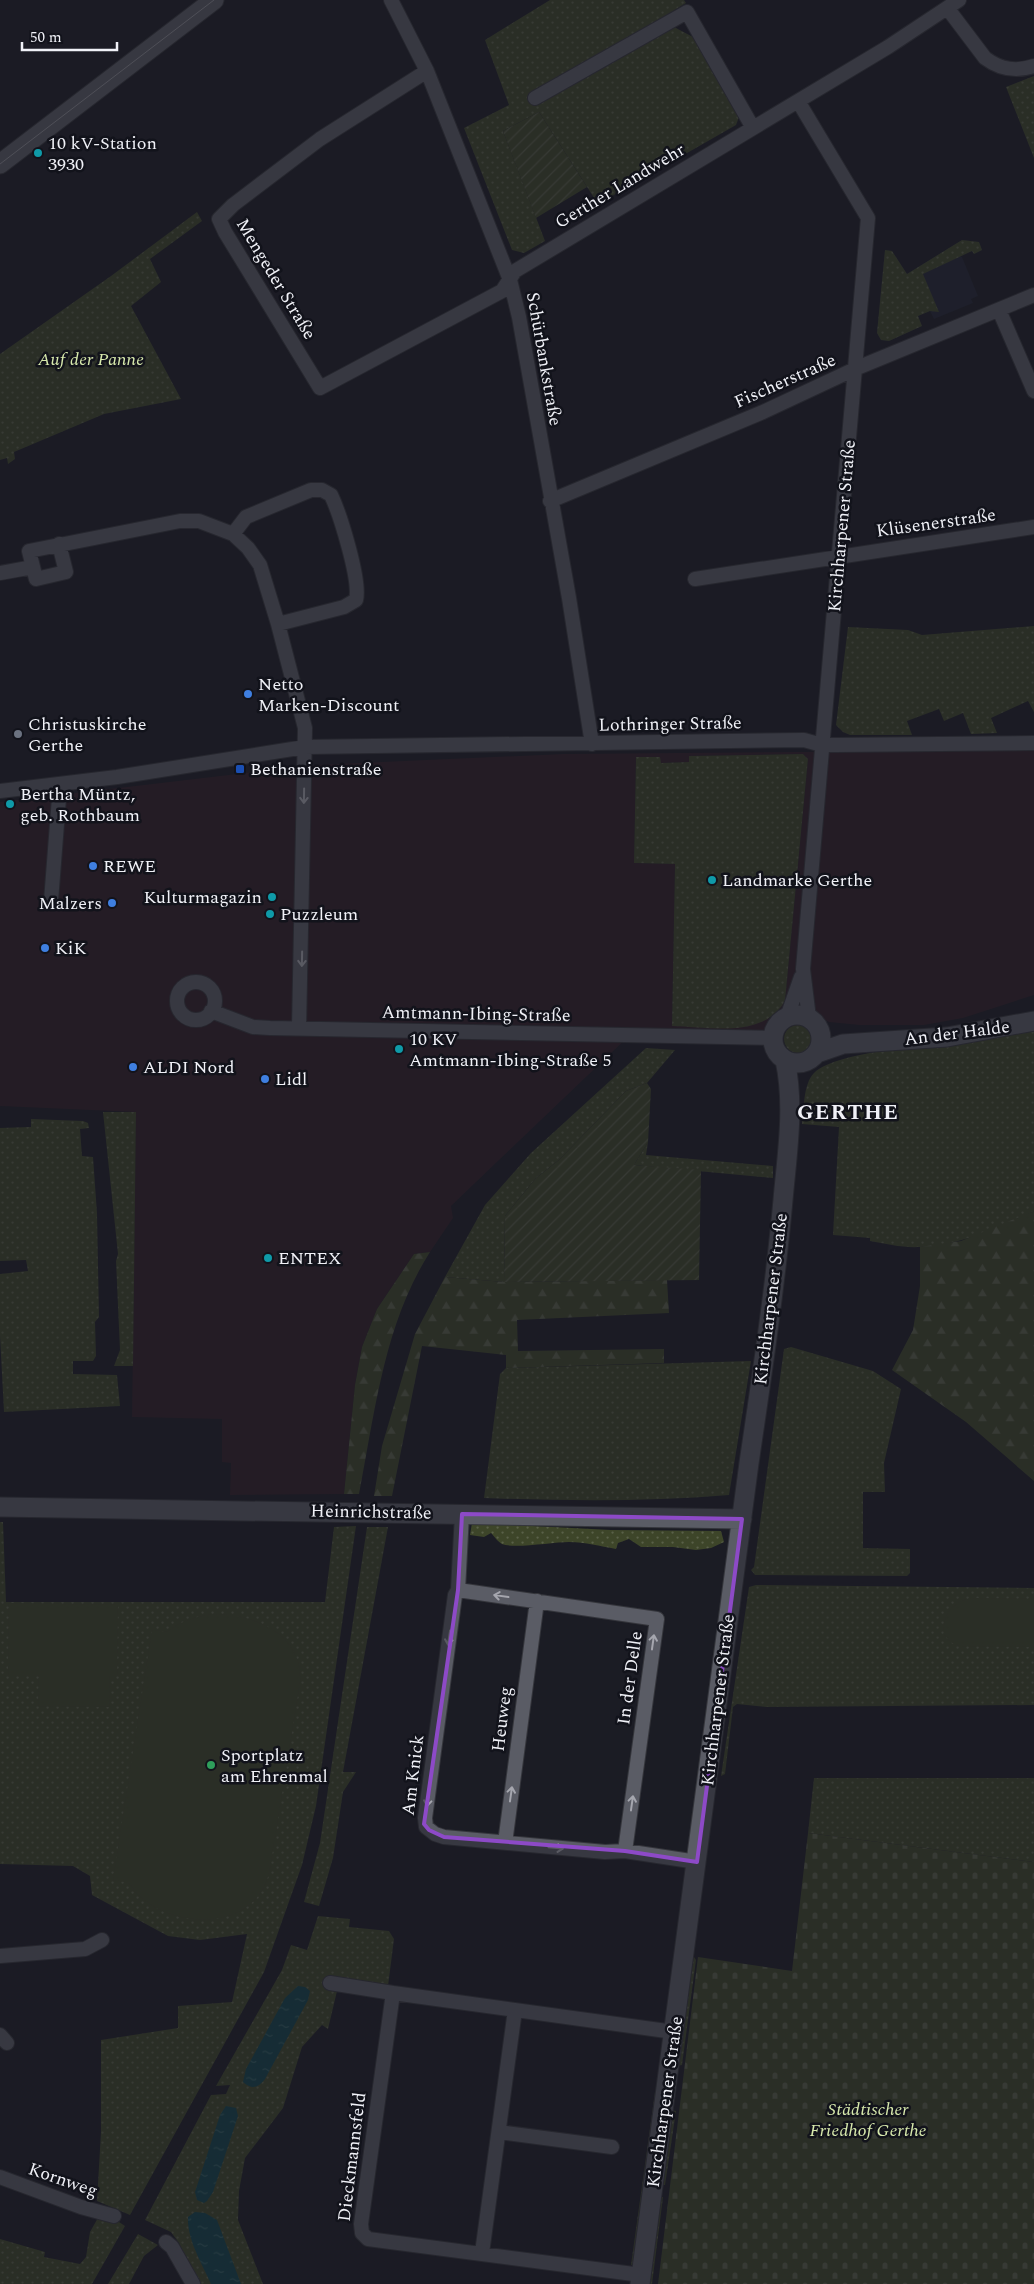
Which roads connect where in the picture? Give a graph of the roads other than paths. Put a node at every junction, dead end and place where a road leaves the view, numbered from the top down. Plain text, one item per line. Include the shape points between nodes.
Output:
1 (214, 0) edge
2 (391, 0) edge
3 (953, 4) edge
4 (1034, 66) edge
5 (427, 71) junction
6 (535, 98) dead end
7 (798, 101) junction
8 (753, 128) junction
9 (0, 164) edge
10 (510, 280) junction
11 (1034, 294) edge
12 (999, 310) junction
13 (857, 368) junction
14 (1034, 391) edge
15 (550, 501) junction
16 (1034, 527) edge
17 (233, 534) junction
18 (59, 544) junction
19 (839, 557) junction
20 (33, 567) junction
21 (0, 573) edge
22 (695, 579) dead end
23 (278, 624) junction
24 (1034, 743) edge
25 (592, 744) junction
26 (822, 745) junction
27 (305, 748) junction
28 (60, 785) junction
29 (0, 791) edge
30 (51, 901) dead end
31 (803, 969) junction
32 (211, 1011) dead end
33 (786, 1017) junction
34 (1034, 1021) edge
35 (813, 1022) junction
36 (299, 1029) junction
37 (773, 1038) junction
38 (880, 1041) junction
39 (813, 1057) junction
40 (785, 1060) junction
41 (790, 1116) junction
42 (0, 1507) edge
43 (462, 1514) junction
44 (742, 1519) junction
45 (458, 1590) junction
46 (536, 1601) junction
47 (504, 1843) junction
48 (625, 1851) junction
49 (697, 1862) junction
50 (102, 1940) dead end
51 (0, 1956) edge
52 (330, 1983) dead end
53 (393, 1992) junction
54 (514, 2010) junction
55 (674, 2032) junction
56 (499, 2132) junction
57 (612, 2147) dead end
58 (0, 2177) edge
59 (114, 2216) dead end
60 (166, 2242) dead end
61 (482, 2253) junction
62 (641, 2280) edge
63 (193, 2284) edge

1 - 9 street
2 - 5 street, Schürbankstraße
3 - 4 street via 991,63 1013,71
3 - 7 street, Gerther Landwehr
5 - 10 street, Schürbankstraße
5 - 10 street, Mengeder Straße via 320,139 233,205 219,219 224,232 320,388 502,292
6 - 8 street via 687,12
7 - 8 street, Gerther Landwehr
7 - 13 street, Kirchharpener Straße via 868,218
8 - 10 street, Gerther Landwehr via 515,271
10 - 15 street, Schürbankstraße
11 - 12 street, Fischerstraße
12 - 13 street, Fischerstraße
12 - 14 street
13 - 15 street, Fischerstraße via 763,412
13 - 19 street, Kirchharpener Straße
15 - 25 street, Schürbankstraße
16 - 19 street, Klüsenerstraße
17 - 18 street via 199,522 180,521
17 - 23 street via 260,565
17 - 23 street via 246,517 311,490 322,490 331,495 346,541 357,589 356,600 344,607
18 - 20 street via 29,551
18 - 20 street via 66,572 36,579
19 - 22 street, Klüsenerstraße
19 - 26 street, Kirchharpener Straße
20 - 21 street
23 - 27 street via 304,728
24 - 26 street, Lothringer Straße
25 - 26 street, Lothringer Straße via 804,740
25 - 27 street, Lothringer Straße
26 - 31 street, Kirchharpener Straße
27 - 28 street, Lothringer Straße
27 -> 36 street
28 - 29 street, Lothringer Straße
28 - 30 street
31 - 33 street, Kirchharpener Straße via 794,1002
31 - 35 street, Kirchharpener Straße
32 - 36 street, Amtmann-Ibing-Straße via 253,1027
33 - 35 street via 801,1015
33 - 37 street via 777,1026
34 - 38 street, An der Halde via 965,1035
35 - 38 street, An der Halde via 834,1034
35 - 39 street via 822,1039
36 - 37 street, Amtmann-Ibing-Straße
37 - 40 street via 776,1051
38 - 39 street, An der Halde via 843,1044
39 - 40 street via 793,1063
39 - 41 street, Kirchharpener Straße via 800,1078
40 - 41 street, Kirchharpener Straße via 789,1076
41 - 44 street, Kirchharpener Straße via 769,1334
42 - 43 street, Heinrichstraße
43 - 44 street, Heinrichstraße
43 - 45 street, Am Knick
44 - 49 street, Kirchharpener Straße
46 -> 45 street, In der Delle
45 -> 47 street, Am Knick via 424,1824 444,1837
47 -> 46 street, Heuweg
48 -> 46 street, In der Delle via 657,1619
47 -> 48 street, Am Knick
48 - 49 street, Am Knick
49 - 55 street, Kirchharpener Straße
50 - 51 street via 85,1949
52 - 53 street
53 - 54 street
53 - 61 street, Dieckmannsfeld via 362,2233 368,2239
54 - 55 street
54 - 56 street
55 - 62 street, Kirchharpener Straße
56 - 57 street
56 - 61 street
58 - 59 street, Kornweg
60 - 63 street
61 - 62 street, Dieckmannsfeld

